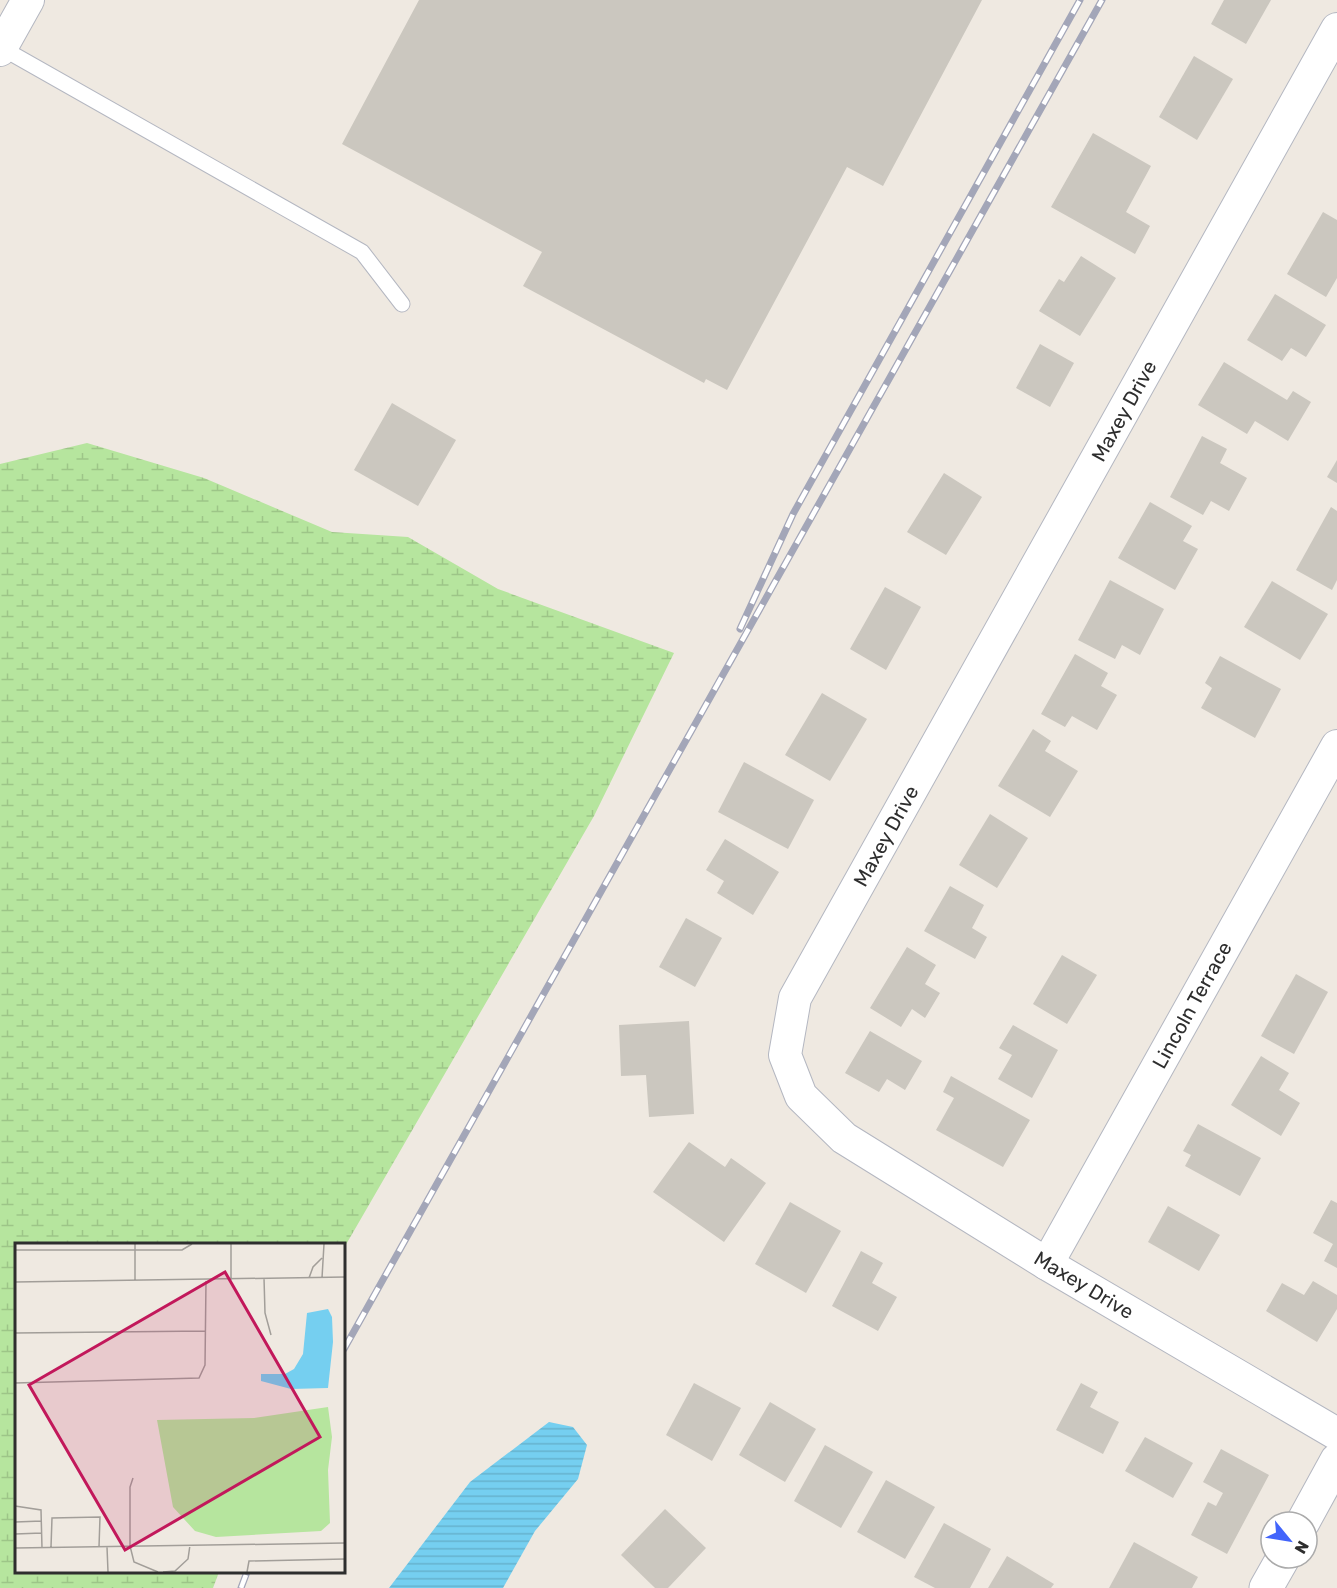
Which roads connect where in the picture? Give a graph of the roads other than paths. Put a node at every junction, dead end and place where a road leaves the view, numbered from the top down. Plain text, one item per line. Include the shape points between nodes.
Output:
1 (28, 0) edge
2 (1337, 29) edge
3 (0, 48) edge
4 (402, 304) dead end
5 (1337, 746) edge
6 (1047, 1264) junction
7 (1337, 1434) edge
8 (1337, 1461) edge
9 (1310, 1510) edge
10 (1276, 1570) edge
11 (1266, 1588) edge

1 - 3 street
2 - 6 street, Maxey Drive via 795,998 785,1055 801,1096 844,1138
3 - 4 lane via 362,252
5 - 6 street, Lincoln Terrace
6 - 7 street, Maxey Drive
8 - 9 street
10 - 11 street

